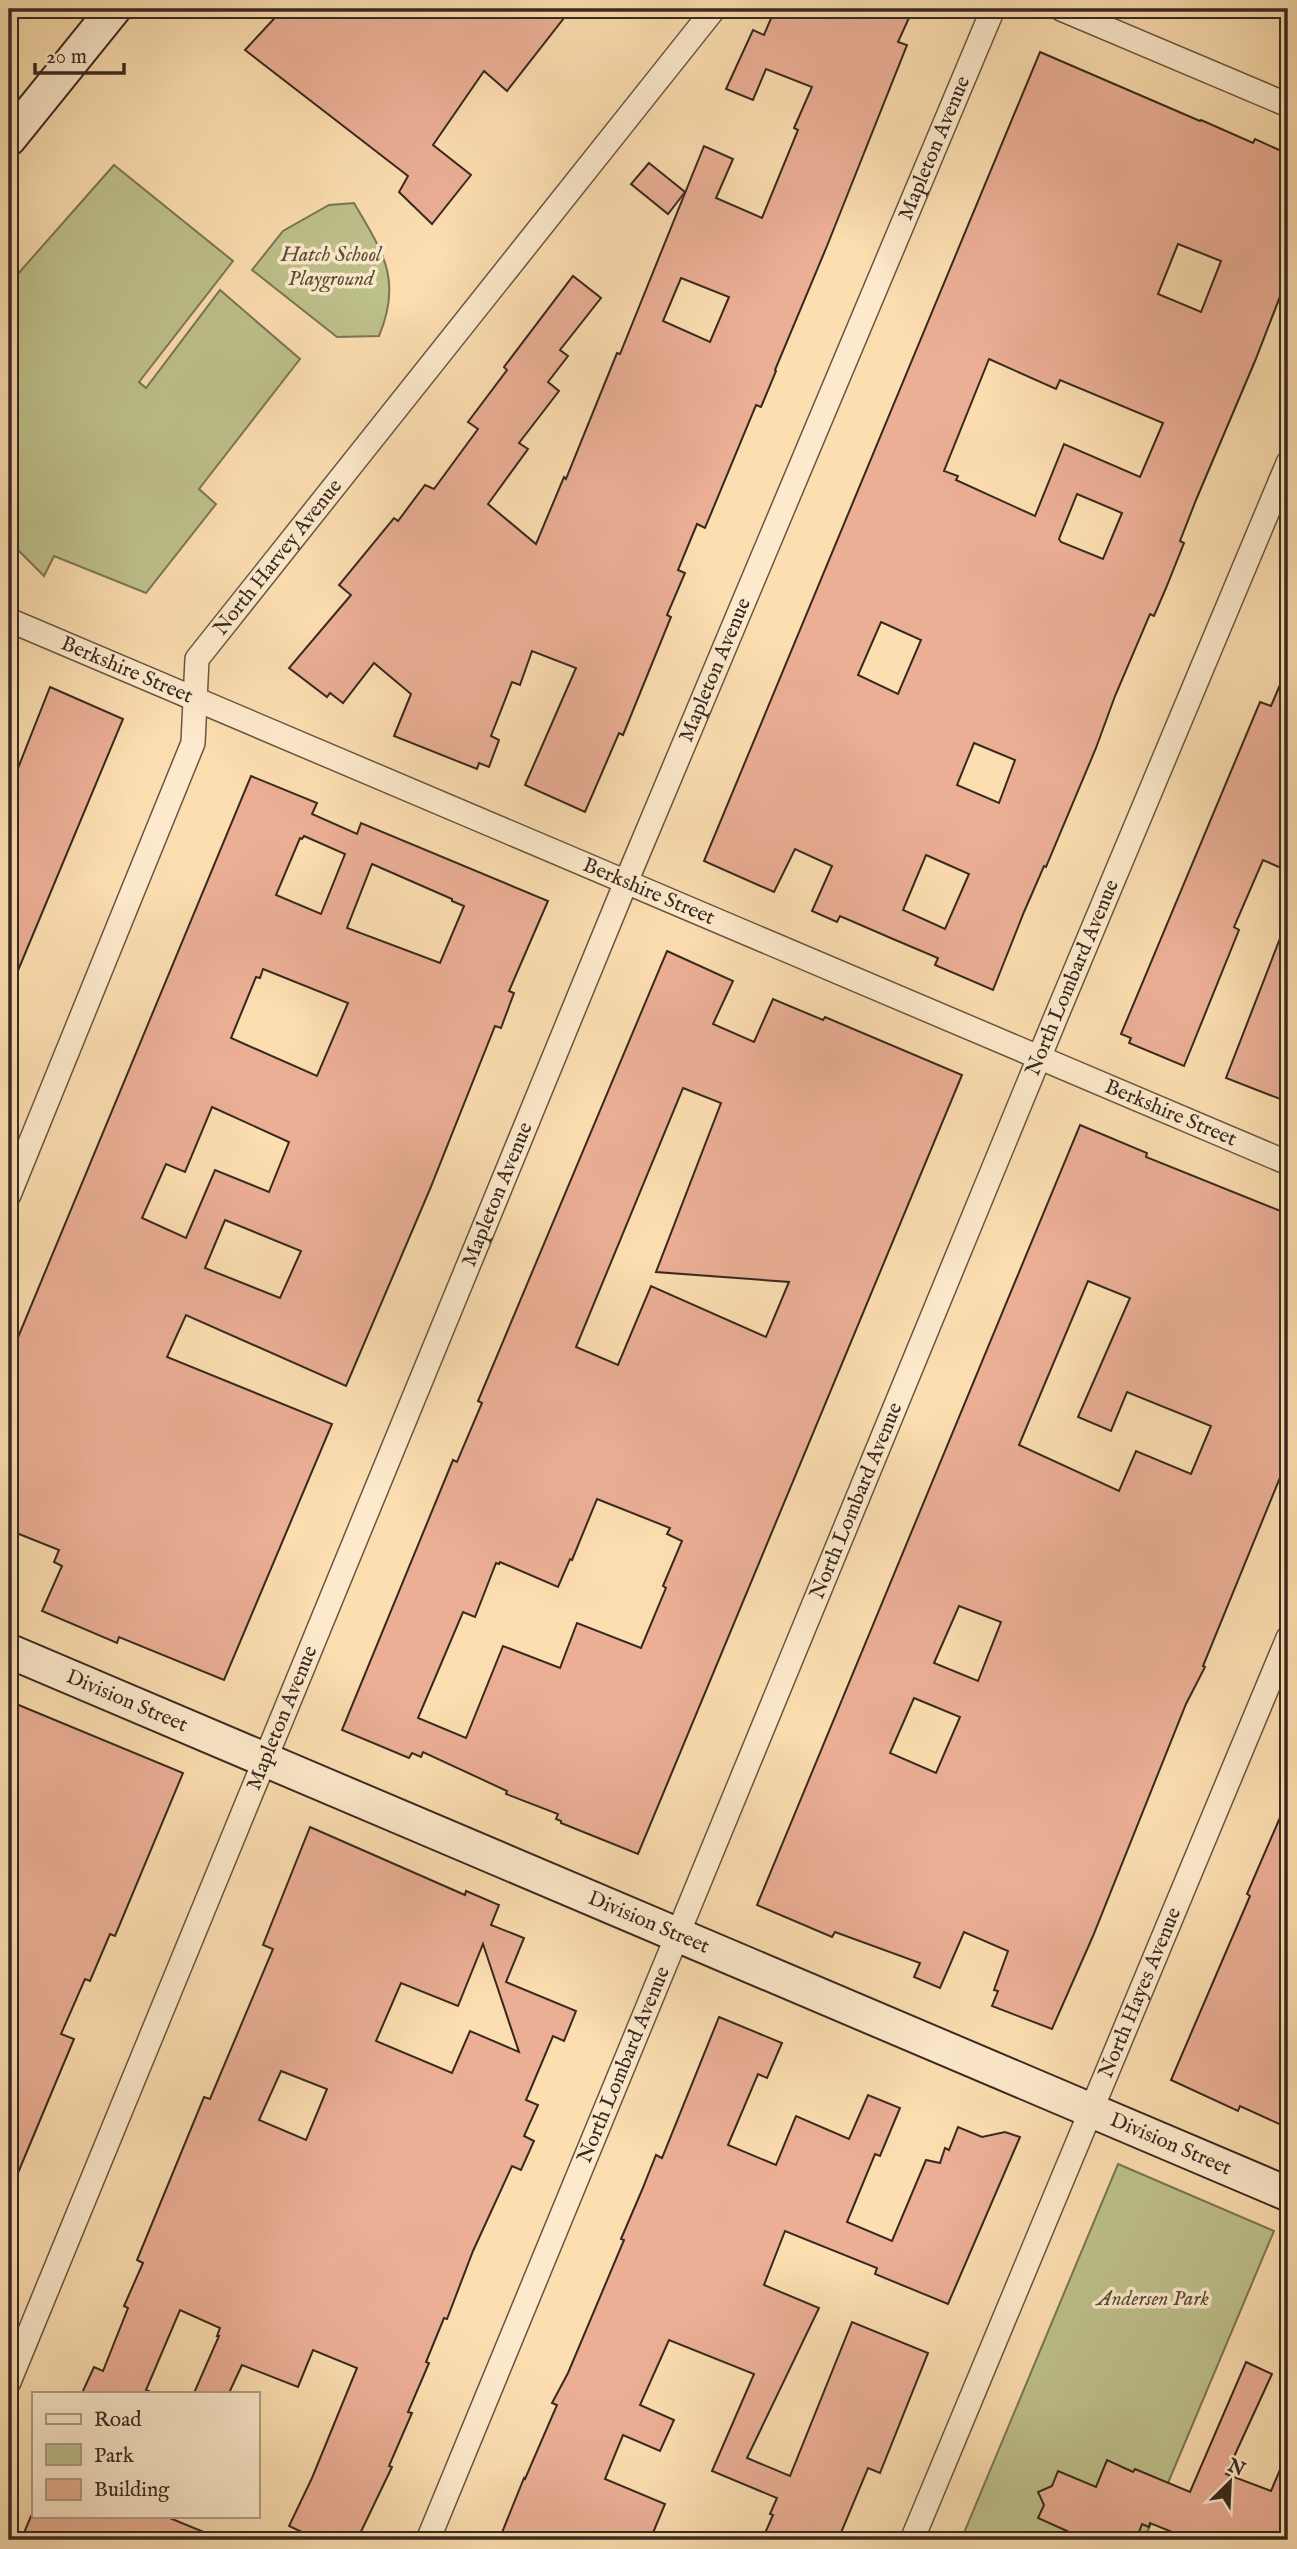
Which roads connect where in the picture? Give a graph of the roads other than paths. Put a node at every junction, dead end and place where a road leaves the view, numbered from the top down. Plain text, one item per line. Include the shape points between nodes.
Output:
1 (114, 9) edge
2 (714, 9) edge
3 (993, 9) edge
4 (1061, 9) edge
5 (1288, 105) edge
6 (13, 125) edge
7 (1288, 463) edge
8 (9, 620) edge
9 (197, 700) junction
10 (626, 882) junction
11 (1040, 1057) junction
12 (1288, 1163) edge
13 (9, 1195) edge
14 (1288, 1638) edge
15 (9, 1651) edge
16 (264, 1759) junction
17 (680, 1934) junction
18 (1093, 2111) junction
19 (1288, 2194) edge
20 (9, 2382) edge
21 (428, 2540) edge
22 (912, 2540) edge

1 - 6 street
2 - 9 street, North Harvey Avenue via 197,659
3 - 10 street, Mapleton Avenue
4 - 5 street
7 - 11 street, North Lombard Avenue
8 - 9 street, Berkshire Street
9 - 10 street, Berkshire Street
9 - 13 street, North Harvey Avenue via 194,743
10 - 11 street, Berkshire Street
10 - 16 street, Mapleton Avenue
11 - 12 street, Berkshire Street
11 - 17 street, North Lombard Avenue
14 - 18 street, North Hayes Avenue
15 - 16 street, Division Street
16 - 17 street, Division Street
16 - 20 street, Mapleton Avenue
17 - 18 street, Division Street
17 - 21 street, North Lombard Avenue
18 - 19 street, Division Street
18 - 22 street, North Hayes Avenue

